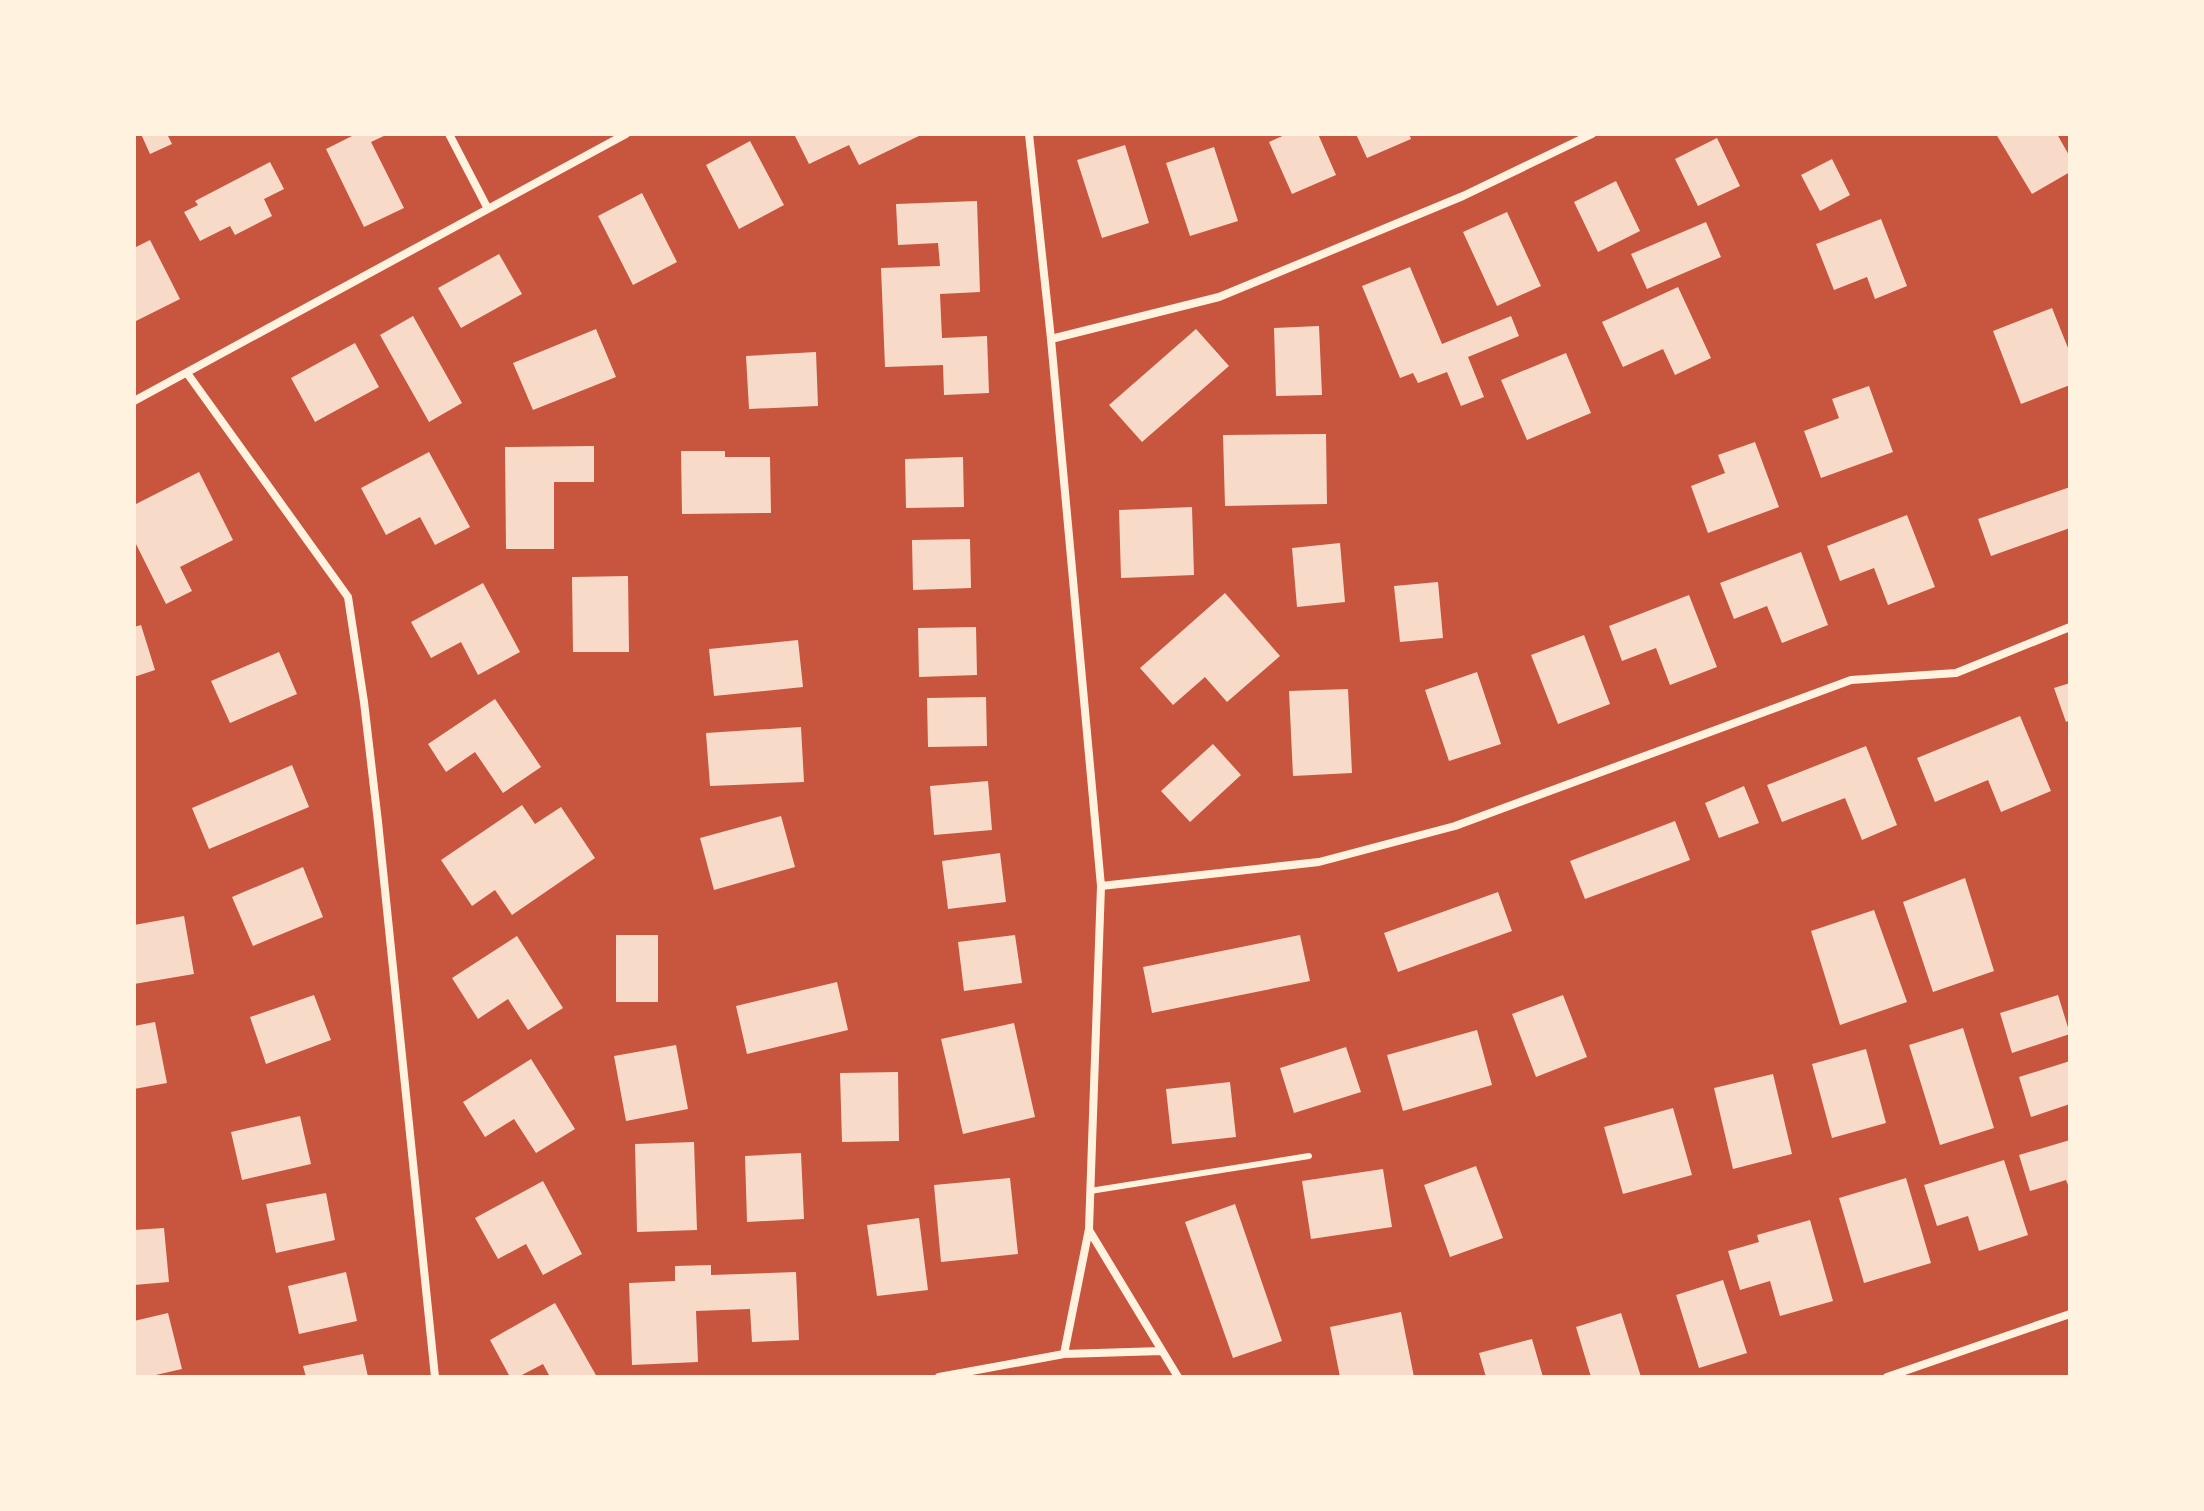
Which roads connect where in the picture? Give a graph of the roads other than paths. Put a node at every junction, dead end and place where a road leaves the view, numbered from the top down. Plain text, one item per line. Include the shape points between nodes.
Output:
1 (449, 134) edge
2 (626, 134) edge
3 (1029, 134) edge
4 (1592, 134) edge
5 (488, 209) junction
6 (1051, 339) junction
7 (187, 373) junction
8 (134, 401) edge
9 (2070, 627) edge
10 (1101, 886) junction
11 (1309, 1156) dead end
12 (1090, 1191) junction
13 (1089, 1229) junction
14 (2070, 1314) edge
15 (1162, 1351) junction
16 (1064, 1354) junction
17 (435, 1377) edge
18 (939, 1377) edge
19 (1178, 1377) edge
20 (1887, 1377) edge

1 - 5 street
2 - 5 street
3 - 6 street
4 - 6 street via 1463,196 1219,297
5 - 7 street
6 - 10 street
7 - 8 street
7 - 17 street via 348,597 378,822
9 - 10 street via 1956,673 1851,680 1411,838 1319,862
10 - 12 street
11 - 12 lane
12 - 13 street
13 - 15 street
13 - 16 street
14 - 20 street
15 - 16 street
15 - 19 street
16 - 18 street

